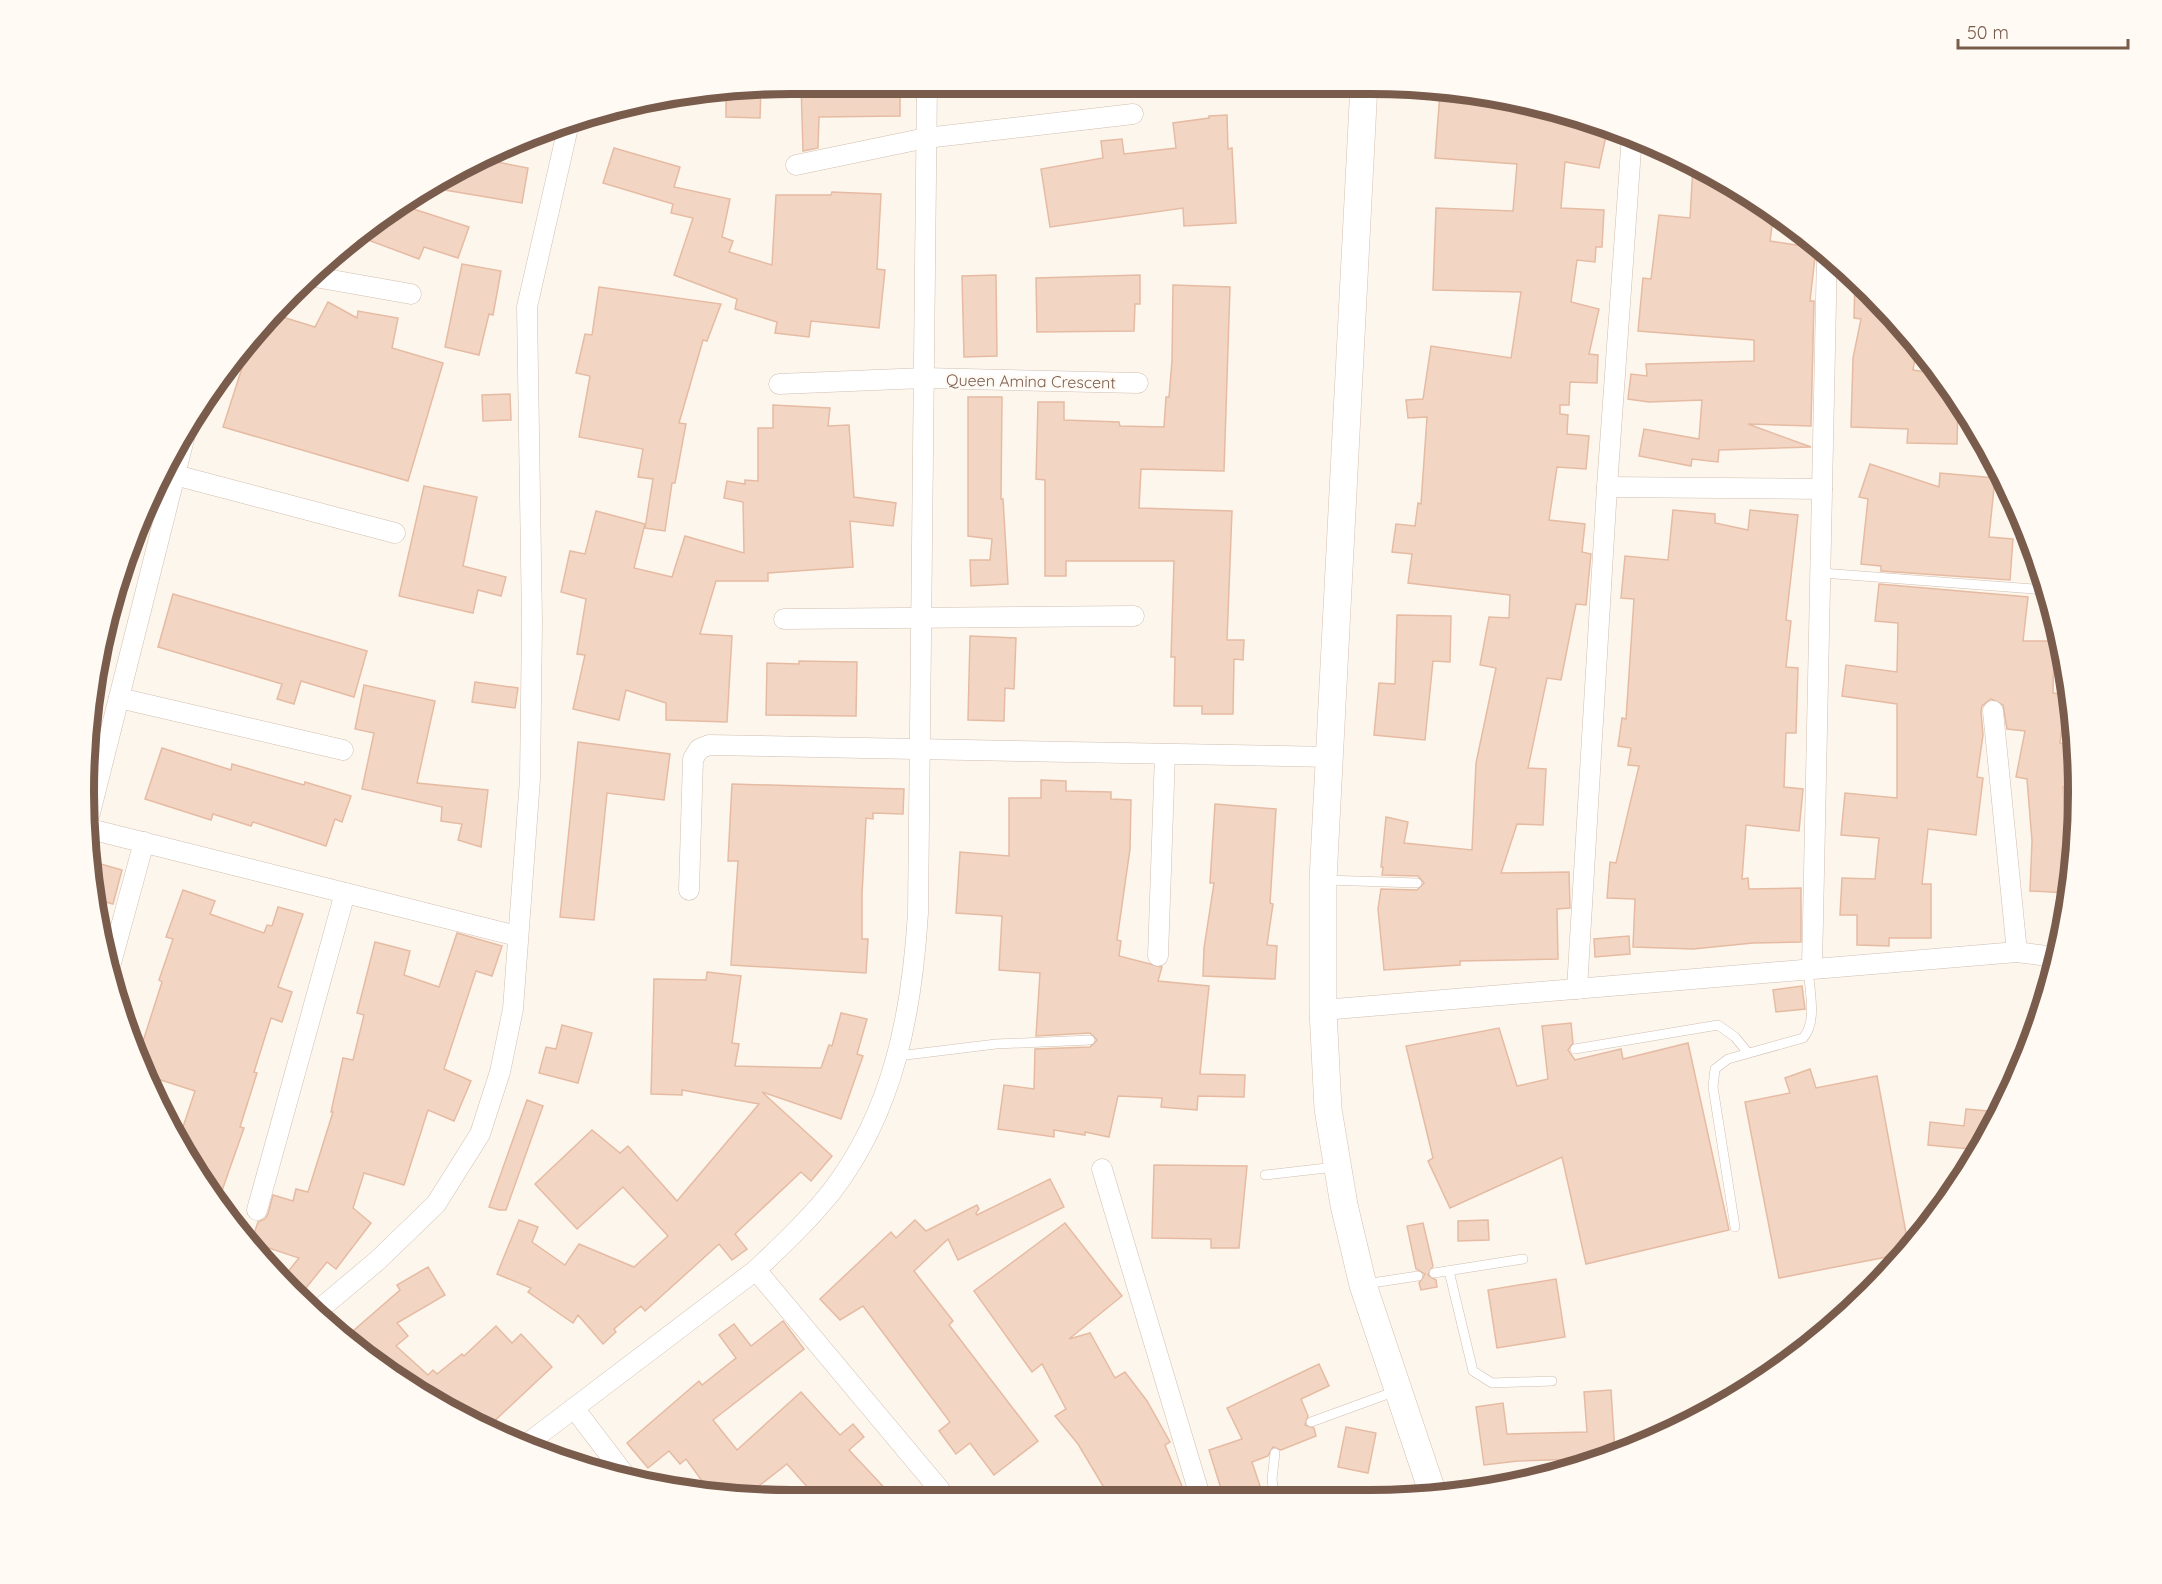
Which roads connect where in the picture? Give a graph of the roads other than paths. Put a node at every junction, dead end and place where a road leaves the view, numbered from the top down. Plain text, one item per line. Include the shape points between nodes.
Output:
1 (927, 94) edge
2 (1364, 94) edge
3 (1133, 114) dead end
4 (567, 132) edge
5 (926, 138) junction
6 (1631, 146) edge
7 (796, 165) dead end
8 (1827, 265) edge
9 (321, 278) edge
10 (411, 294) dead end
11 (924, 378) junction
12 (1138, 383) dead end
13 (779, 384) dead end
14 (179, 460) edge
15 (175, 475) junction
16 (1607, 487) junction
17 (1822, 489) junction
18 (395, 533) dead end
19 (1822, 573) junction
20 (2037, 589) edge
21 (1134, 616) dead end
22 (921, 619) junction
23 (784, 620) dead end
24 (119, 698) junction
25 (1993, 711) dead end
26 (343, 750) dead end
27 (920, 750) junction
28 (1165, 754) junction
29 (1331, 757) junction
30 (94, 796) edge
31 (96, 830) edge
32 (144, 842) junction
33 (1323, 880) junction
34 (1417, 883) dead end
35 (689, 890) dead end
36 (345, 893) junction
37 (517, 936) junction
38 (2017, 952) junction
39 (114, 953) edge
40 (1158, 956) dead end
41 (2048, 956) edge
42 (1810, 967) junction
43 (1577, 989) junction
44 (1323, 1010) junction
45 (1089, 1040) dead end
46 (1575, 1049) dead end
47 (1748, 1053) junction
48 (898, 1056) junction
49 (1337, 1166) junction
50 (1102, 1169) dead end
51 (1265, 1175) dead end
52 (257, 1210) dead end
53 (1735, 1227) dead end
54 (1523, 1259) dead end
55 (756, 1270) junction
56 (1449, 1271) junction
57 (1434, 1273) dead end
58 (1418, 1276) dead end
59 (1363, 1284) junction
60 (322, 1307) edge
61 (1552, 1381) dead end
62 (1398, 1391) junction
63 (574, 1408) junction
64 (1311, 1422) dead end
65 (533, 1439) edge
66 (1275, 1453) dead end
67 (620, 1468) edge
68 (1431, 1487) edge
69 (940, 1490) dead end
70 (1198, 1490) edge
71 (1273, 1490) edge

1 - 5 street
2 - 29 main road
3 - 5 street
4 - 37 street via 527,307 530,779
5 - 7 street
5 - 11 street
6 - 16 street
8 - 17 street
9 - 10 street
11 - 12 street, Queen Amina Crescent
11 - 13 street, Queen Amina Crescent
11 - 22 street
14 - 15 street
15 - 18 street
15 - 24 street
16 - 17 street
16 - 43 street
17 - 19 street
19 - 20 lane
19 - 42 street
21 - 22 street
22 - 23 street
22 - 27 street
24 - 26 street
24 - 30 street
25 - 38 street
27 - 28 street
27 - 35 street via 710,745 699,749 693,759
27 - 48 street via 914,980
28 - 29 street
28 - 40 street
29 - 33 main road
31 - 32 street
32 - 36 street
32 - 39 street
33 - 34 lane
33 - 44 main road
36 - 37 street
36 - 52 street
37 - 60 street via 513,1009 500,1072 480,1134 451,1183 418,1224
38 - 41 street
38 - 42 street
42 - 43 street
42 - 47 lane via 1808,1032 1803,1038
43 - 44 street
44 - 49 main road via 1328,1109
45 - 48 lane via 996,1044
46 - 47 lane via 1718,1025 1736,1037
47 - 53 lane via 1728,1059 1715,1069 1713,1088
48 - 55 street via 849,1167 790,1238
49 - 51 lane
49 - 59 main road
50 - 70 street
54 - 56 lane
55 - 63 street
55 - 69 street
56 - 57 lane
56 - 61 lane via 1473,1371 1492,1383
58 - 59 lane
59 - 62 main road
62 - 64 lane
62 - 68 main road
63 - 65 street
63 - 67 street
66 - 71 lane

